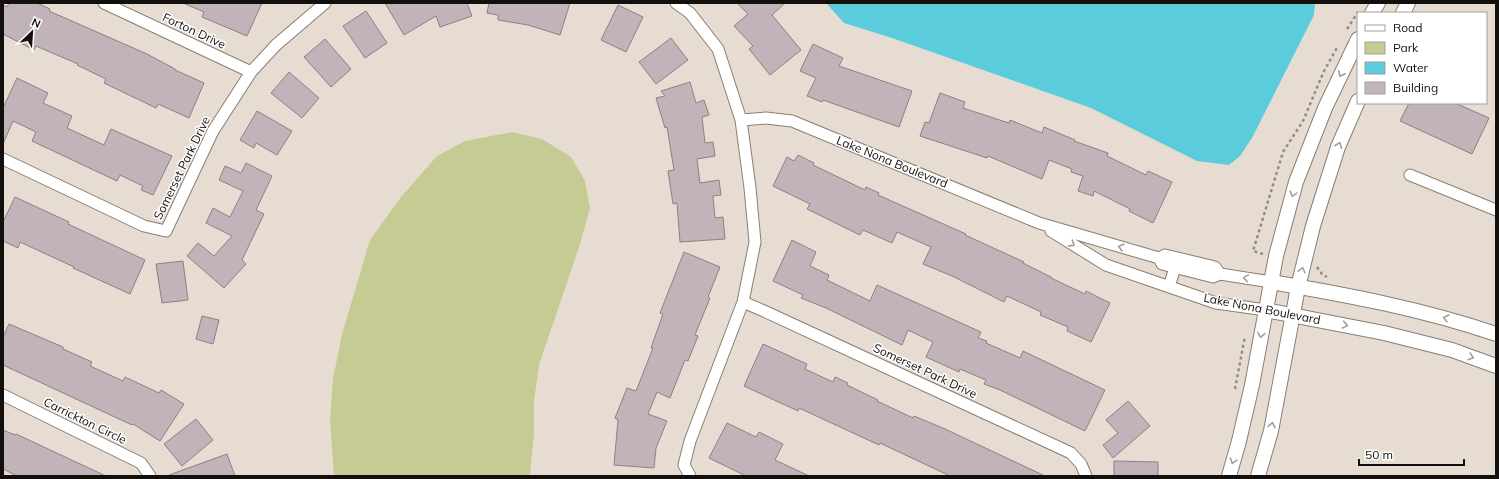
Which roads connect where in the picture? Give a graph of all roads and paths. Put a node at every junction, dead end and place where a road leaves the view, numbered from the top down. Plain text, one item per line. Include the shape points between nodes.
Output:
1 (104, 3) edge
2 (325, 3) edge
3 (676, 3) edge
4 (1378, 3) edge
5 (1408, 3) edge
6 (1366, 11) edge
7 (1403, 12) edge
8 (1357, 20) edge
9 (1347, 30) dead end
10 (1357, 41) edge
11 (1339, 43) dead end
12 (251, 72) junction
13 (1357, 103) edge
14 (741, 120) junction
15 (3, 158) edge
16 (1410, 174) dead end
17 (1496, 210) edge
18 (1039, 223) junction
19 (1260, 253) dead end
20 (1176, 263) junction
21 (1271, 282) junction
22 (1169, 287) junction
23 (1298, 287) junction
24 (743, 302) junction
25 (1266, 310) junction
26 (1292, 315) junction
27 (1496, 334) edge
28 (1245, 336) dead end
29 (1496, 366) edge
30 (1235, 392) dead end
31 (3, 395) edge
32 (150, 476) edge
33 (690, 476) edge
34 (1086, 476) edge
35 (1229, 476) edge
36 (1258, 476) edge

1 - 12 street, Forton Drive
2 - 12 street, Somerset Park Drive via 276,45
3 - 14 street via 690,13 718,49
4 - 6 street
5 - 7 street
8 - 9 path
10 -> 21 street via 1325,108 1296,182
11 - 19 path via 1302,121 1283,152 1253,250
12 - 15 street, Somerset Park Drive via 213,130 166,231 144,226
23 -> 13 street via 1313,226 1338,147
14 - 18 street, Lake Nona Boulevard via 766,118 792,121
14 - 24 street via 755,242
16 - 17 street
20 -> 18 street, Lake Nona Boulevard via 1165,255 1159,258
18 -> 22 street, Lake Nona Boulevard via 1106,266
21 -> 20 street, Lake Nona Boulevard via 1220,274 1215,267
20 - 22 street
21 - 23 street, Lake Nona Boulevard
21 - 25 street
22 - 25 street, Lake Nona Boulevard via 1216,303
23 - 26 street
27 -> 23 street, Lake Nona Boulevard via 1398,306
24 - 33 street via 690,441 684,465
24 - 34 street, Somerset Park Drive via 1071,453 1081,464
25 - 26 street, Lake Nona Boulevard
25 -> 35 street via 1252,385
26 -> 29 street, Lake Nona Boulevard via 1384,333 1452,350
36 -> 26 street via 1271,431
28 - 30 path
31 - 32 street, Carrickton Circle via 141,463

